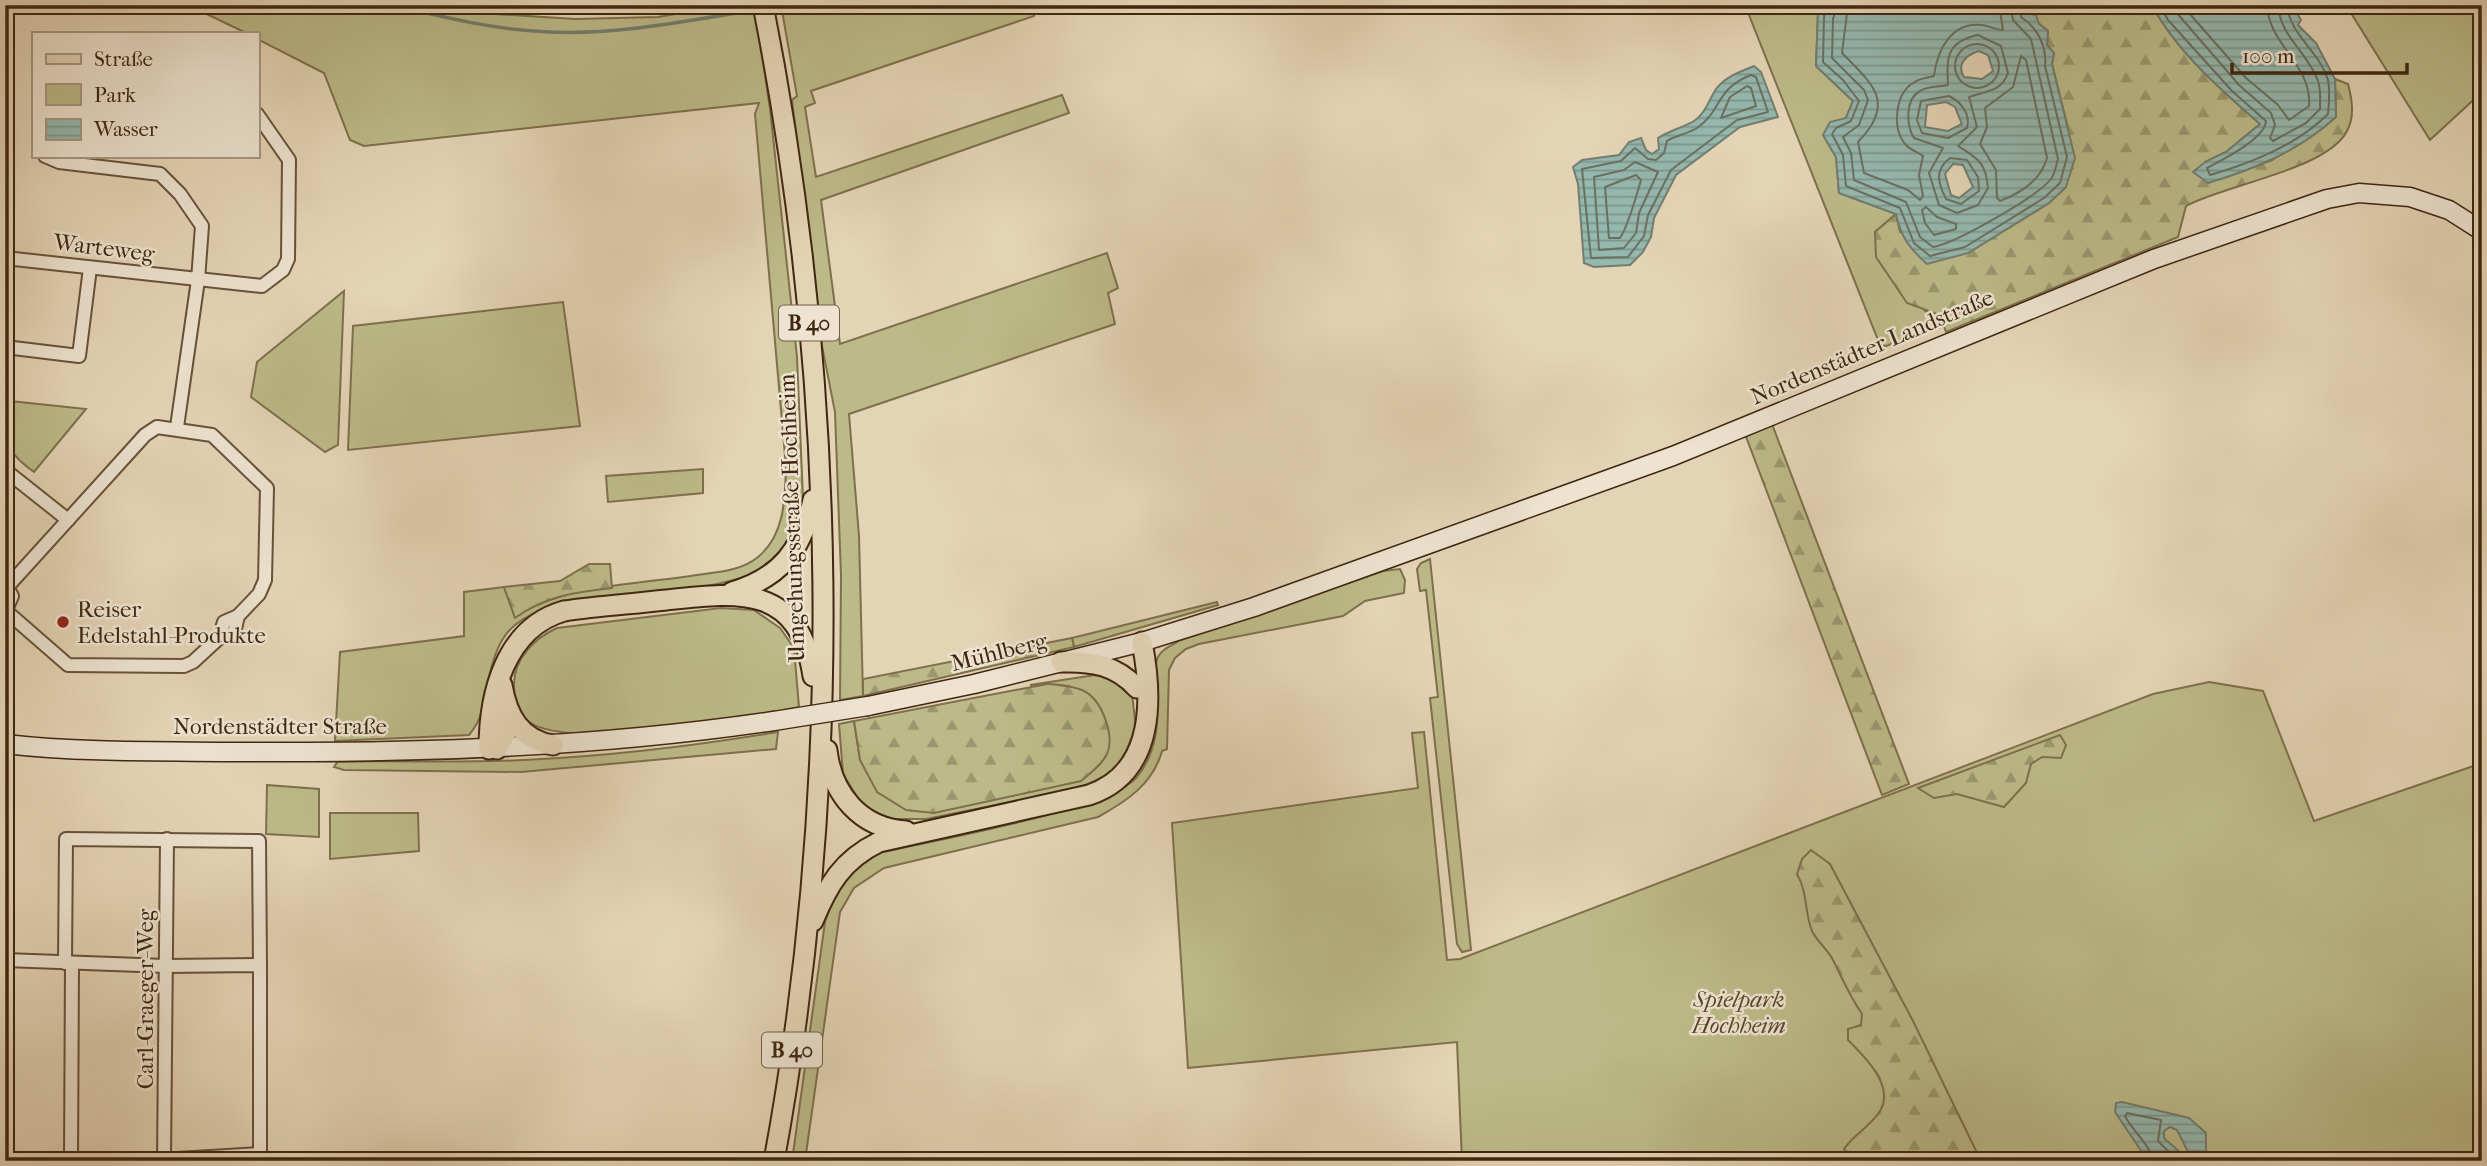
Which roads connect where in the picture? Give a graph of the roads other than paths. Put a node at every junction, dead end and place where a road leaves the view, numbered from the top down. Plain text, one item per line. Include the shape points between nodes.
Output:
1 (763, 5) edge
2 (259, 117) edge
3 (50, 158) edge
4 (2482, 231) edge
5 (5, 258) edge
6 (90, 268) junction
7 (198, 280) junction
8 (5, 347) edge
9 (177, 427) junction
10 (5, 470) edge
11 (819, 471) junction
12 (68, 520) junction
13 (6, 585) edge
14 (723, 594) junction
15 (6, 612) edge
16 (1142, 642) junction
17 (1062, 662) junction
18 (501, 678) junction
19 (1137, 688) junction
20 (821, 697) junction
21 (505, 704) junction
22 (1146, 711) junction
23 (774, 722) joint
24 (820, 726) junction
25 (6, 744) edge
26 (553, 745) junction
27 (493, 749) junction
28 (920, 830) junction
29 (167, 839) junction
30 (806, 938) junction
31 (5, 960) edge
32 (69, 963) junction
33 (260, 965) junction
34 (166, 966) junction
35 (260, 1157) edge
36 (164, 1160) edge
37 (202, 1160) edge
38 (71, 1161) edge
39 (144, 1161) edge
40 (774, 1161) edge

1 - 11 main road, Umgehungsstraße Hochheim / B 40 via 801,248
2 - 7 street, Warteweg via 289,160 287,265 262,286
3 - 7 street via 166,178 202,226
4 - 16 main road, Nordenstädter Landstraße via 2449,210 2386,193 2327,198 2023,311 1673,456 1342,576
5 - 6 street, Warteweg
6 - 7 street, Warteweg
6 - 8 street via 79,356
7 - 9 street
9 - 12 street via 163,425 151,430
9 - 15 street via 212,435 267,488 265,580 259,594 238,616 234,633 219,638 184,666 68,665
10 - 12 street
11 - 14 main road via 807,527 794,552 764,579
11 - 20 main road, Umgehungsstraße Hochheim / B 40
12 - 13 street
13 - 15 street via 12,596
14 - 18 main road via 554,614 520,637
14 - 24 main road via 763,601 795,625 807,649
16 - 17 main road, Mühlberg
16 - 19 main road via 1132,669
16 - 22 main road
17 - 19 main road via 1112,668
17 - 23 main road, Mühlberg, bridge
18 - 21 main road
18 - 27 main road via 491,725
19 - 22 main road
20 - 24 main road, B 40
20 - 28 main road via 830,769 844,799 878,825
21 - 26 main road via 523,732
21 - 27 main road via 507,731
22 - 28 main road via 1137,757 1108,787 1089,795
23 - 26 main road, Nordenstädter Straße
24 - 30 main road, B 40
25 - 27 main road, Nordenstädter Straße via 160,751
26 - 27 main road, Nordenstädter Straße
28 - 30 main road via 879,842 849,861 827,888
29 - 32 street via 66,839
29 - 33 street via 259,841
29 - 34 street, Carl-Graeger-Weg
30 - 40 main road, B 40
31 - 32 street
32 - 34 street
32 - 38 street
33 - 34 street
33 - 35 street
34 - 36 street, Carl-Graeger-Weg
35 - 37 street
36 - 37 street
36 - 39 street

